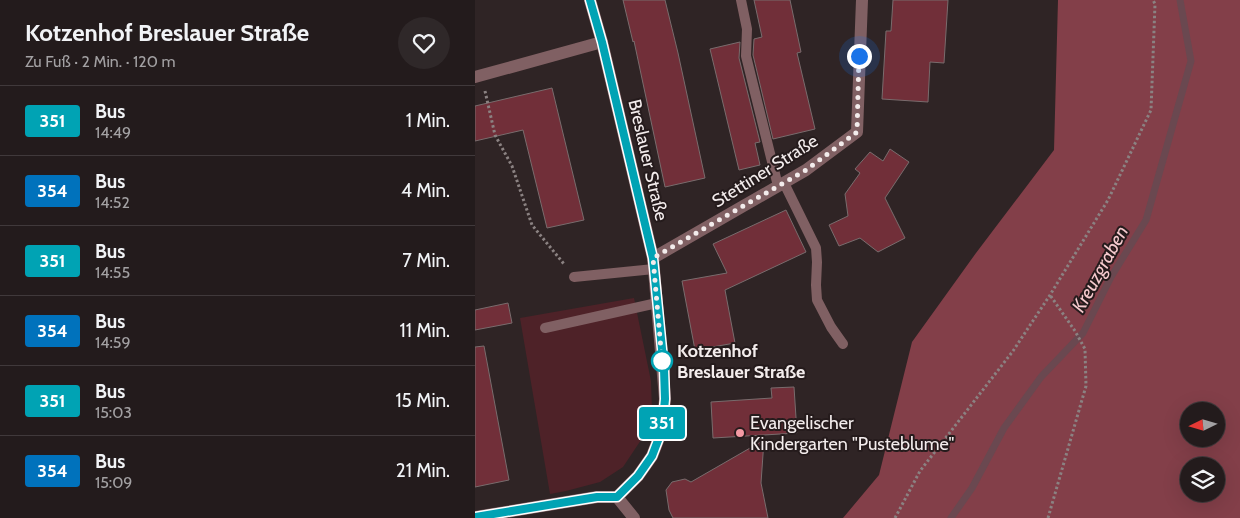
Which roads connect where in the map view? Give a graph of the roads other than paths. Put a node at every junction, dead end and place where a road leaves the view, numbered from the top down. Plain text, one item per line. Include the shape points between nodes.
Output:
1 (590, 0) edge
2 (741, 0) edge
3 (861, 0) edge
4 (602, 42) junction
5 (479, 76) edge
6 (781, 185) junction
7 (653, 263) junction
8 (574, 277) road end
9 (657, 303) junction
10 (545, 328) dead end
11 (843, 344) dead end
12 (617, 497) junction
13 (475, 517) edge
14 (634, 518) edge

1 - 4 street, Breslauer Straße
2 - 6 lane via 747,29 746,56
3 - 6 street, Stettiner Straße via 857,132
4 - 5 street
4 - 7 street, Breslauer Straße
6 - 7 street, Stettiner Straße
6 - 11 lane via 816,248 817,300
7 - 8 lane
7 - 9 street, Breslauer Straße
9 - 10 lane
9 - 12 street, Breslauer Straße via 665,399 662,430 652,456
12 - 13 street via 597,497
12 - 14 street

